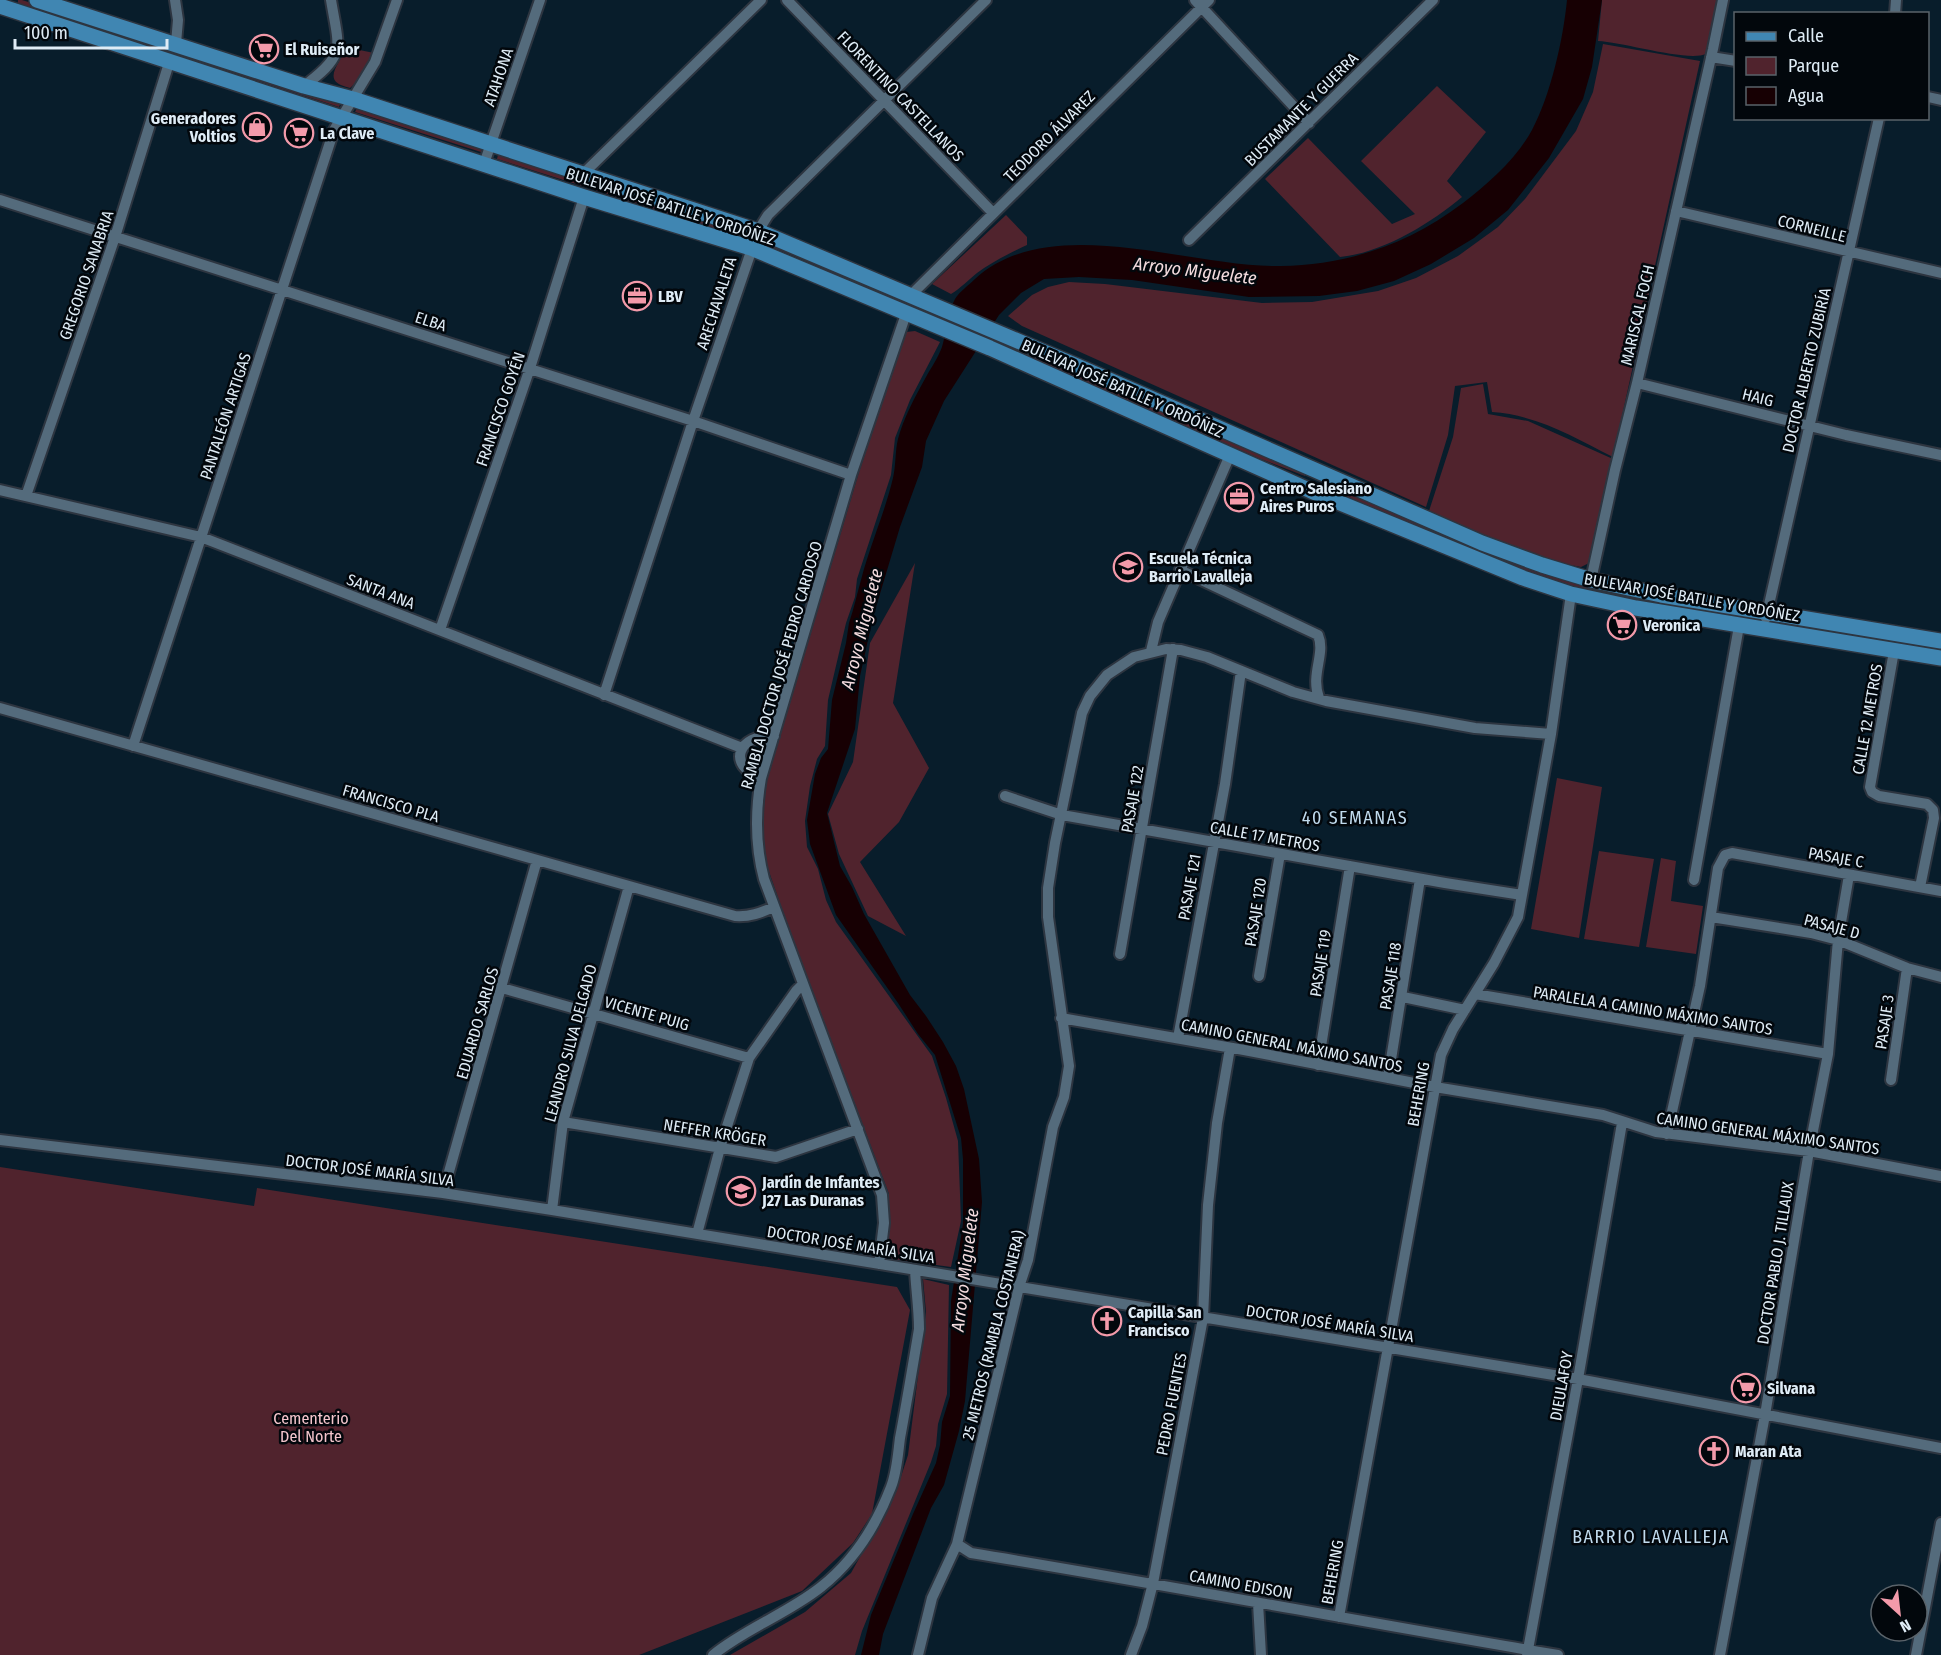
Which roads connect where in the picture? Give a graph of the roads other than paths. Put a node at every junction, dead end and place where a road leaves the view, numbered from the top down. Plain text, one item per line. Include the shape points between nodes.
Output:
1 (38, 0) edge
2 (175, 0) edge
3 (331, 0) edge
4 (396, 0) edge
5 (540, 0) edge
6 (761, 0) edge
7 (787, 0) edge
8 (986, 0) edge
9 (1433, 0) edge
10 (1723, 0) edge
11 (1202, 2) edge
12 (1, 6) edge
13 (176, 43) junction
14 (1711, 57) junction
15 (1734, 61) edge
16 (170, 63) junction
17 (304, 86) junction
18 (353, 99) junction
19 (885, 100) junction
20 (343, 117) junction
21 (1879, 120) edge
22 (1309, 123) junction
23 (491, 145) junction
24 (484, 164) junction
25 (583, 174) junction
26 (584, 196) junction
27 (0, 200) edge
28 (1676, 211) junction
29 (993, 213) junction
30 (758, 231) junction
31 (115, 237) junction
32 (1189, 240) dead end
33 (751, 248) junction
34 (1848, 252) junction
35 (1941, 273) edge
36 (283, 289) junction
37 (911, 295) junction
38 (906, 314) junction
39 (530, 369) junction
40 (1637, 383) junction
41 (693, 421) junction
42 (1809, 425) junction
43 (1230, 455) junction
44 (1941, 455) edge
45 (1320, 472) junction
46 (851, 475) junction
47 (0, 490) edge
48 (1311, 491) junction
49 (26, 496) junction
50 (201, 537) junction
51 (1180, 570) junction
52 (1591, 580) junction
53 (1571, 594) junction
54 (1767, 612) junction
55 (1739, 626) junction
56 (1763, 629) junction
57 (440, 630) junction
58 (1941, 640) edge
59 (1173, 649) junction
60 (1151, 651) junction
61 (1894, 651) junction
62 (1941, 658) edge
63 (1241, 671) junction
64 (1315, 678) junction
65 (1299, 694) junction
66 (604, 695) junction
67 (1319, 698) junction
68 (0, 708) edge
69 (1551, 734) junction
70 (774, 736) junction
71 (133, 746) junction
72 (742, 748) junction
73 (761, 778) junction
74 (1005, 796) dead end
75 (1062, 815) junction
76 (1142, 830) junction
77 (1213, 842) junction
78 (1280, 854) junction
79 (537, 860) junction
80 (1350, 866) junction
81 (1849, 875) junction
82 (1420, 879) junction
83 (1694, 880) dead end
84 (629, 886) junction
85 (1920, 887) junction
86 (1941, 891) edge
87 (1522, 895) junction
88 (774, 908) junction
89 (1711, 917) junction
90 (1838, 940) junction
91 (1120, 954) dead end
92 (1907, 968) junction
93 (1259, 976) dead end
94 (1941, 977) edge
95 (802, 985) junction
96 (502, 988) junction
97 (1474, 994) junction
98 (1403, 997) junction
99 (1464, 1010) junction
100 (592, 1013) junction
101 (1061, 1017) junction
102 (1690, 1031) junction
103 (1178, 1038) junction
104 (1230, 1048) junction
105 (1827, 1053) junction
106 (749, 1058) junction
107 (1318, 1065) junction
108 (1388, 1078) junction
109 (1891, 1080) dead end
110 (1435, 1087) junction
111 (563, 1122) junction
112 (1622, 1123) junction
113 (858, 1129) junction
114 (1667, 1134) junction
115 (0, 1140) edge
116 (720, 1148) junction
117 (1809, 1151) junction
118 (1941, 1176) edge
119 (443, 1193) junction
120 (552, 1210) junction
121 (697, 1234) junction
122 (879, 1264) junction
123 (915, 1270) junction
124 (1019, 1287) junction
125 (1203, 1318) junction
126 (1386, 1347) junction
127 (1578, 1378) junction
128 (1765, 1415) junction
129 (1941, 1448) edge
130 (1941, 1523) edge
131 (957, 1545) junction
132 (1153, 1583) junction
133 (1258, 1604) junction
134 (1340, 1617) junction
135 (1527, 1652) edge
136 (713, 1655) edge
137 (918, 1655) edge
138 (1131, 1655) edge
139 (1261, 1655) edge
140 (1558, 1655) edge
141 (1720, 1655) edge
142 (1916, 1655) edge

1 - 13 main road, BULEVAR JOSÉ BATLLE Y ORDÓÑEZ
2 - 13 street
3 - 17 street via 338,40 336,55 330,66
4 - 18 street, PANTALEÓN ARTIGAS via 375,62
5 - 23 street, ATAHONA
6 - 25 street
7 - 19 street, FLORENTINO CASTELLANOS
8 - 19 street, ARECHAVALETA
9 - 22 street, BUSTAMANTE Y GUERRA
10 - 14 street, MARISCAL FOCH
11 - 22 street
11 - 29 street, TEODORO ÁLVAREZ
12 - 16 main road, BULEVAR JOSÉ BATLLE Y ORDÓÑEZ
13 - 17 main road, BULEVAR JOSÉ BATLLE Y ORDÓÑEZ
14 - 15 street
14 - 28 street, MARISCAL FOCH
16 - 20 main road, BULEVAR JOSÉ BATLLE Y ORDÓÑEZ
16 - 31 street, GREGORIO SANABRIA
17 - 18 main road, BULEVAR JOSÉ BATLLE Y ORDÓÑEZ
18 - 20 street, PANTALEÓN ARTIGAS
18 - 23 main road, BULEVAR JOSÉ BATLLE Y ORDÓÑEZ
19 - 29 street, FLORENTINO CASTELLANOS
19 - 30 street, ARECHAVALETA via 768,215
20 - 24 main road, BULEVAR JOSÉ BATLLE Y ORDÓÑEZ
20 - 36 street, PANTALEÓN ARTIGAS via 334,130
21 - 34 street, DOCTOR ALBERTO ZUBIRÍA
22 - 32 street, BUSTAMANTE Y GUERRA
23 - 24 street, ATAHONA
23 - 25 main road, BULEVAR JOSÉ BATLLE Y ORDÓÑEZ
24 - 26 main road, BULEVAR JOSÉ BATLLE Y ORDÓÑEZ
25 - 30 main road, BULEVAR JOSÉ BATLLE Y ORDÓÑEZ
26 - 33 main road, BULEVAR JOSÉ BATLLE Y ORDÓÑEZ
26 - 39 street, FRANCISCO GOYÉN
27 - 31 street, ELBA
28 - 34 street, CORNEILLE
28 - 40 street, MARISCAL FOCH
29 - 37 street, TEODORO ÁLVAREZ
30 - 33 street, ARECHAVALETA
30 - 37 main road, BULEVAR JOSÉ BATLLE Y ORDÓÑEZ
31 - 36 street, ELBA
31 - 49 street, GREGORIO SANABRIA
33 - 38 main road, BULEVAR JOSÉ BATLLE Y ORDÓÑEZ
33 - 41 street, ARECHAVALETA
34 - 35 street, CORNEILLE
34 - 42 street, DOCTOR ALBERTO ZUBIRÍA
36 - 39 street, ELBA
36 - 50 street, PANTALEÓN ARTIGAS
37 - 45 main road, BULEVAR JOSÉ BATLLE Y ORDÓÑEZ
38 - 43 main road, BULEVAR JOSÉ BATLLE Y ORDÓÑEZ
38 - 46 street, RAMBLA DOCTOR JOSÉ PEDRO CARDOSO
39 - 41 street, ELBA
39 - 57 street, FRANCISCO GOYÉN
40 - 42 street, HAIG
40 - 52 street, MARISCAL FOCH
41 - 46 street, ELBA
41 - 66 street, ARECHAVALETA
42 - 44 street, HAIG
42 - 54 street, DOCTOR ALBERTO ZUBIRÍA
43 - 48 main road, BULEVAR JOSÉ BATLLE Y ORDÓÑEZ
43 - 51 street
45 - 48 street
45 - 52 main road, BULEVAR JOSÉ BATLLE Y ORDÓÑEZ via 1482,543
46 - 70 street, RAMBLA DOCTOR JOSÉ PEDRO CARDOSO
47 - 49 street, SANTA ANA
48 - 53 main road, BULEVAR JOSÉ BATLLE Y ORDÓÑEZ
49 - 50 street, SANTA ANA
50 - 57 street, SANTA ANA
50 - 71 street, PANTALEÓN ARTIGAS
51 - 60 street via 1158,622
51 - 64 street via 1318,635
52 - 54 main road, BULEVAR JOSÉ BATLLE Y ORDÓÑEZ
53 - 55 main road, BULEVAR JOSÉ BATLLE Y ORDÓÑEZ
53 - 69 street, BEHERING
54 - 56 street, DOCTOR ALBERTO ZUBIRÍA
54 - 58 main road, BULEVAR JOSÉ BATLLE Y ORDÓÑEZ
55 - 56 main road, BULEVAR JOSÉ BATLLE Y ORDÓÑEZ
55 - 83 street
56 - 61 main road, BULEVAR JOSÉ BATLLE Y ORDÓÑEZ
57 - 66 street, SANTA ANA
59 - 60 street, 25 METROS (RAMBLA COSTANERA)
59 - 63 street, 25 METROS (RAMBLA COSTANERA)
59 - 76 street, PASAJE 122
60 - 75 street, 25 METROS (RAMBLA COSTANERA) via 1120,665 1090,696 1080,722
61 - 62 main road, BULEVAR JOSÉ BATLLE Y ORDÓÑEZ
61 - 85 street, CALLE 12 METROS via 1870,787 1879,796 1927,804 1933,810
63 - 65 street, 25 METROS (RAMBLA COSTANERA)
63 - 77 street, PASAJE 121
64 - 65 street
64 - 67 street
65 - 67 street, 25 METROS (RAMBLA COSTANERA)
66 - 72 street, SANTA ANA
67 - 69 street, 25 METROS (RAMBLA COSTANERA) via 1475,728
68 - 71 street, FRANCISCO PLA
69 - 87 street, BEHERING
70 - 72 street via 753,738
70 - 73 street, RAMBLA DOCTOR JOSÉ PEDRO CARDOSO
71 - 79 street, FRANCISCO PLA
72 - 73 street via 742,764
73 - 88 street, RAMBLA DOCTOR JOSÉ PEDRO CARDOSO via 757,842
74 - 75 street, CALLE 17 METROS
75 - 76 street, CALLE 17 METROS
75 - 101 street, 25 METROS (RAMBLA COSTANERA) via 1048,888
76 - 77 street, CALLE 17 METROS
76 - 91 street, PASAJE 122
77 - 78 street, CALLE 17 METROS
77 - 103 street, PASAJE 121
78 - 80 street, CALLE 17 METROS
78 - 93 street, PASAJE 120
79 - 84 street, FRANCISCO PLA
79 - 96 street, EDUARDO SARLOS
80 - 82 street, CALLE 17 METROS
80 - 107 street, PASAJE 119
81 - 85 street, PASAJE C
81 - 89 street, PASAJE C via 1732,853 1725,855 1718,868
81 - 90 street, DOCTOR PABLO J. TILLAUX
82 - 87 street, CALLE 17 METROS
82 - 98 street, PASAJE 118
84 - 88 street, FRANCISCO PLA via 735,916 757,915
84 - 100 street, LEANDRO SILVA DELGADO
85 - 86 street, PASAJE C
87 - 97 street, BEHERING via 1511,932
88 - 95 street, RAMBLA DOCTOR JOSÉ PEDRO CARDOSO
89 - 90 street, PASAJE D
89 - 102 street
90 - 92 street, PASAJE D
90 - 105 street, DOCTOR PABLO J. TILLAUX
92 - 94 street, PASAJE D
92 - 109 street, PASAJE 3
95 - 106 street
95 - 113 street, RAMBLA DOCTOR JOSÉ PEDRO CARDOSO
96 - 100 street, VICENTE PUIG
96 - 119 street, EDUARDO SARLOS
97 - 99 street, BEHERING
97 - 102 street, PARALELA A CAMINO MÁXIMO SANTOS
98 - 99 street
98 - 108 street, PASAJE 118
99 - 110 street, BEHERING via 1441,1054
100 - 106 street, VICENTE PUIG
100 - 111 street, LEANDRO SILVA DELGADO
101 - 103 street, CAMINO GENERAL MÁXIMO SANTOS
101 - 124 street, 25 METROS (RAMBLA COSTANERA) via 1069,1066
102 - 105 street, PARALELA A CAMINO MÁXIMO SANTOS
102 - 114 street
103 - 104 street, CAMINO GENERAL MÁXIMO SANTOS
104 - 107 street, CAMINO GENERAL MÁXIMO SANTOS
104 - 125 street, PEDRO FUENTES via 1215,1134
105 - 117 street, DOCTOR PABLO J. TILLAUX
106 - 116 street
107 - 108 street, CAMINO GENERAL MÁXIMO SANTOS
108 - 110 street, CAMINO GENERAL MÁXIMO SANTOS
110 - 112 street, CAMINO GENERAL MÁXIMO SANTOS via 1603,1115
110 - 126 street, BEHERING
111 - 116 street, NEFFER KRÖGER
111 - 120 street, LEANDRO SILVA DELGADO
112 - 114 street, CAMINO GENERAL MÁXIMO SANTOS
112 - 127 street, DIEULAFOY
113 - 116 street, NEFFER KRÖGER via 776,1157
113 - 122 street, RAMBLA DOCTOR JOSÉ PEDRO CARDOSO via 885,1209
114 - 117 street, CAMINO GENERAL MÁXIMO SANTOS
115 - 119 street, DOCTOR JOSÉ MARÍA SILVA
116 - 121 street
117 - 118 street, CAMINO GENERAL MÁXIMO SANTOS
117 - 128 street, DOCTOR PABLO J. TILLAUX
119 - 120 street, DOCTOR JOSÉ MARÍA SILVA
120 - 121 street, DOCTOR JOSÉ MARÍA SILVA
121 - 122 street, DOCTOR JOSÉ MARÍA SILVA
122 - 123 street, DOCTOR JOSÉ MARÍA SILVA
123 - 124 street, DOCTOR JOSÉ MARÍA SILVA
123 - 136 street via 919,1329 892,1485 870,1533 822,1586
124 - 125 street, DOCTOR JOSÉ MARÍA SILVA
124 - 131 street, 25 METROS (RAMBLA COSTANERA)
125 - 126 street, DOCTOR JOSÉ MARÍA SILVA
125 - 132 street, PEDRO FUENTES
126 - 127 street, DOCTOR JOSÉ MARÍA SILVA
126 - 134 street, BEHERING
127 - 128 street, DOCTOR JOSÉ MARÍA SILVA
127 - 135 street, DIEULAFOY
128 - 129 street, DOCTOR JOSÉ MARÍA SILVA
128 - 141 street, DOCTOR PABLO J. TILLAUX
130 - 142 street
131 - 132 street, CAMINO EDISON via 971,1553
131 - 137 street, 25 METROS (RAMBLA COSTANERA) via 932,1598
132 - 133 street, CAMINO EDISON
132 - 138 street, PEDRO FUENTES
133 - 134 street, CAMINO EDISON
133 - 139 street
134 - 135 street, CAMINO EDISON
135 - 140 street, CAMINO EDISON

